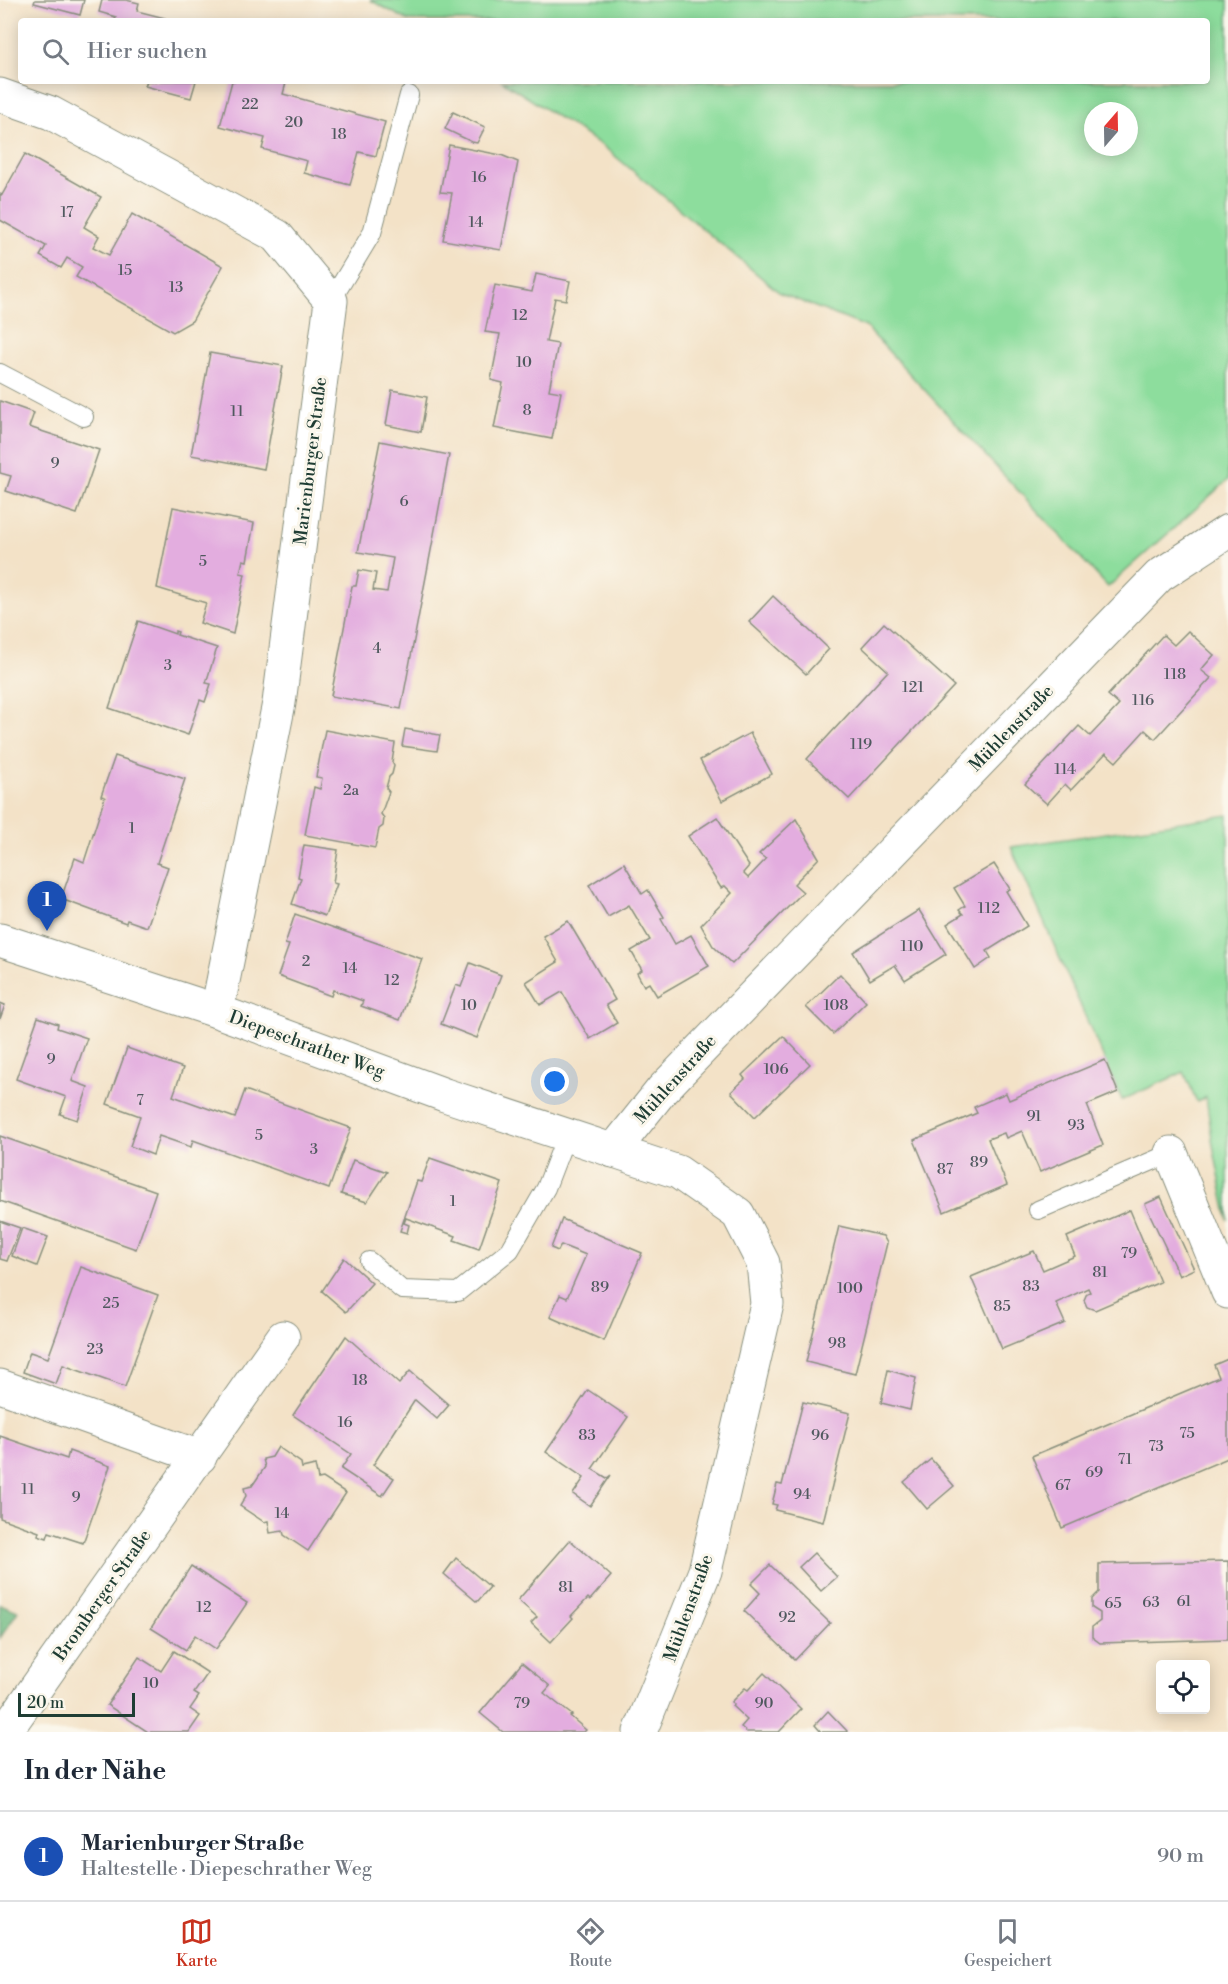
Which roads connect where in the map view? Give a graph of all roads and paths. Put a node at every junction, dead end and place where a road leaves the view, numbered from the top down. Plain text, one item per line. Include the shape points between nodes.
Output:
1 (0, 95) edge
2 (409, 95) dead end
3 (331, 301) junction
4 (0, 373) edge
5 (84, 417) dead end
6 (1228, 531) edge
7 (0, 940) edge
8 (217, 1011) junction
9 (566, 1136) junction
10 (613, 1151) junction
11 (1171, 1153) joint
12 (1038, 1210) dead end
13 (369, 1261) dead end
14 (1228, 1292) edge
15 (283, 1338) dead end
16 (0, 1386) edge
17 (200, 1457) junction
18 (5, 1732) edge
19 (640, 1732) edge

1 - 3 street via 51,112 277,236
2 - 3 lane via 372,233
3 - 8 street, Marienburger Straße via 279,703
4 - 5 lane
6 - 10 street, Mühlenstraße via 1159,576 662,1090
7 - 8 street, Diepeschrather Weg
8 - 9 street, Diepeschrather Weg
9 - 10 street, Diepeschrather Weg
9 - 13 lane via 546,1188 510,1250 458,1292 402,1290
10 - 19 street, Mühlenstraße via 678,1172 738,1214 762,1263 767,1304 705,1571
11 - 12 lane
11 - 14 street
15 - 17 street, Bromberger Straße
16 - 17 street
17 - 18 street, Bromberger Straße

